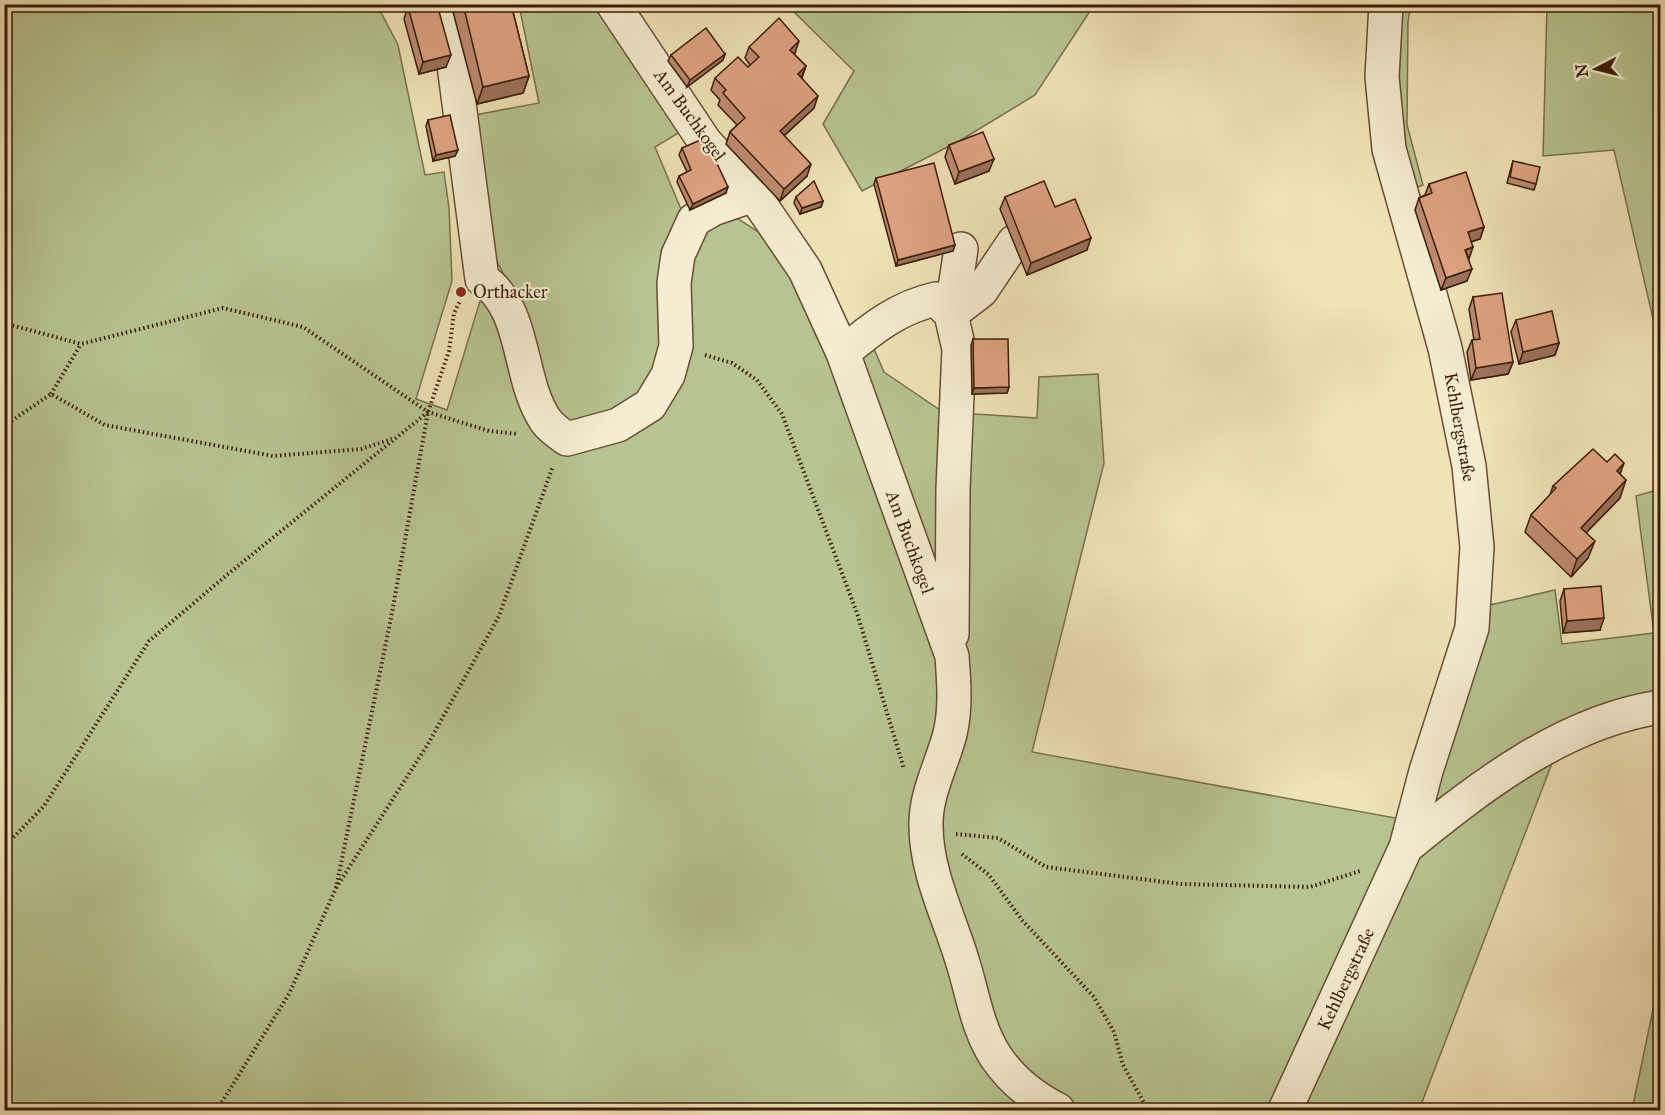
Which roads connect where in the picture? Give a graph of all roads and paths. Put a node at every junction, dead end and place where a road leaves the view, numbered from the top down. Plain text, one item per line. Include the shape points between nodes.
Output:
1 (433, 4) edge
2 (613, 4) edge
3 (1386, 4) edge
4 (754, 195) junction
5 (1014, 242) edge
6 (961, 249) dead end
7 (482, 279) junction
8 (951, 314) junction
9 (4, 323) edge
10 (81, 344) junction
11 (676, 346) junction
12 (843, 353) junction
13 (51, 394) junction
14 (428, 412) junction
15 (4, 426) edge
16 (396, 438) junction
17 (567, 439) junction
18 (952, 657) junction
19 (1660, 708) edge
20 (906, 774) dead end
21 (930, 828) junction
22 (4, 847) edge
23 (1406, 847) junction
24 (1362, 870) dead end
25 (336, 888) junction
26 (217, 1110) edge
27 (1058, 1110) edge
28 (1148, 1110) edge
29 (1285, 1110) edge

1 - 7 street via 439,12 454,65
2 - 4 street, Am Buchkogel via 705,142
3 - 23 street, Kehlbergstraße via 1382,77 1389,149 1445,348 1468,466 1477,547 1472,628
4 - 11 street via 694,220 678,255 674,283
4 - 12 street, Am Buchkogel via 806,270
5 - 8 street via 981,291
6 - 8 street
7 - 14 path via 468,283 454,313 449,351
7 - 17 street via 493,286 510,315 536,403 547,423
8 - 12 street via 936,299 911,304
8 - 18 street via 959,349
9 - 10 path
10 - 13 path
10 - 14 path via 223,308 303,327
11 - 17 street via 668,375 650,405 618,425
11 - 20 path via 732,363 757,380 782,414 857,613
12 - 18 street, Am Buchkogel
13 - 15 path
13 - 16 path via 105,425 273,456 361,449
14 - 16 path
14 - 17 path via 489,431
14 - 25 path
16 - 22 path via 149,641 44,806
17 - 25 path via 549,475 499,616 428,744
18 - 21 street, Am Buchkogel via 955,701 931,795
19 - 23 street, Kehlbergstraße via 1632,712 1578,730 1513,768
21 - 24 path via 998,838 1046,867 1181,884 1310,887
21 - 27 street, Am Buchkogel via 936,878 964,964 976,1018 996,1057 1028,1094
21 - 28 path via 988,875 1022,920 1094,997 1114,1032 1123,1065
23 - 29 street, Kehlbergstraße
25 - 26 path via 289,994

